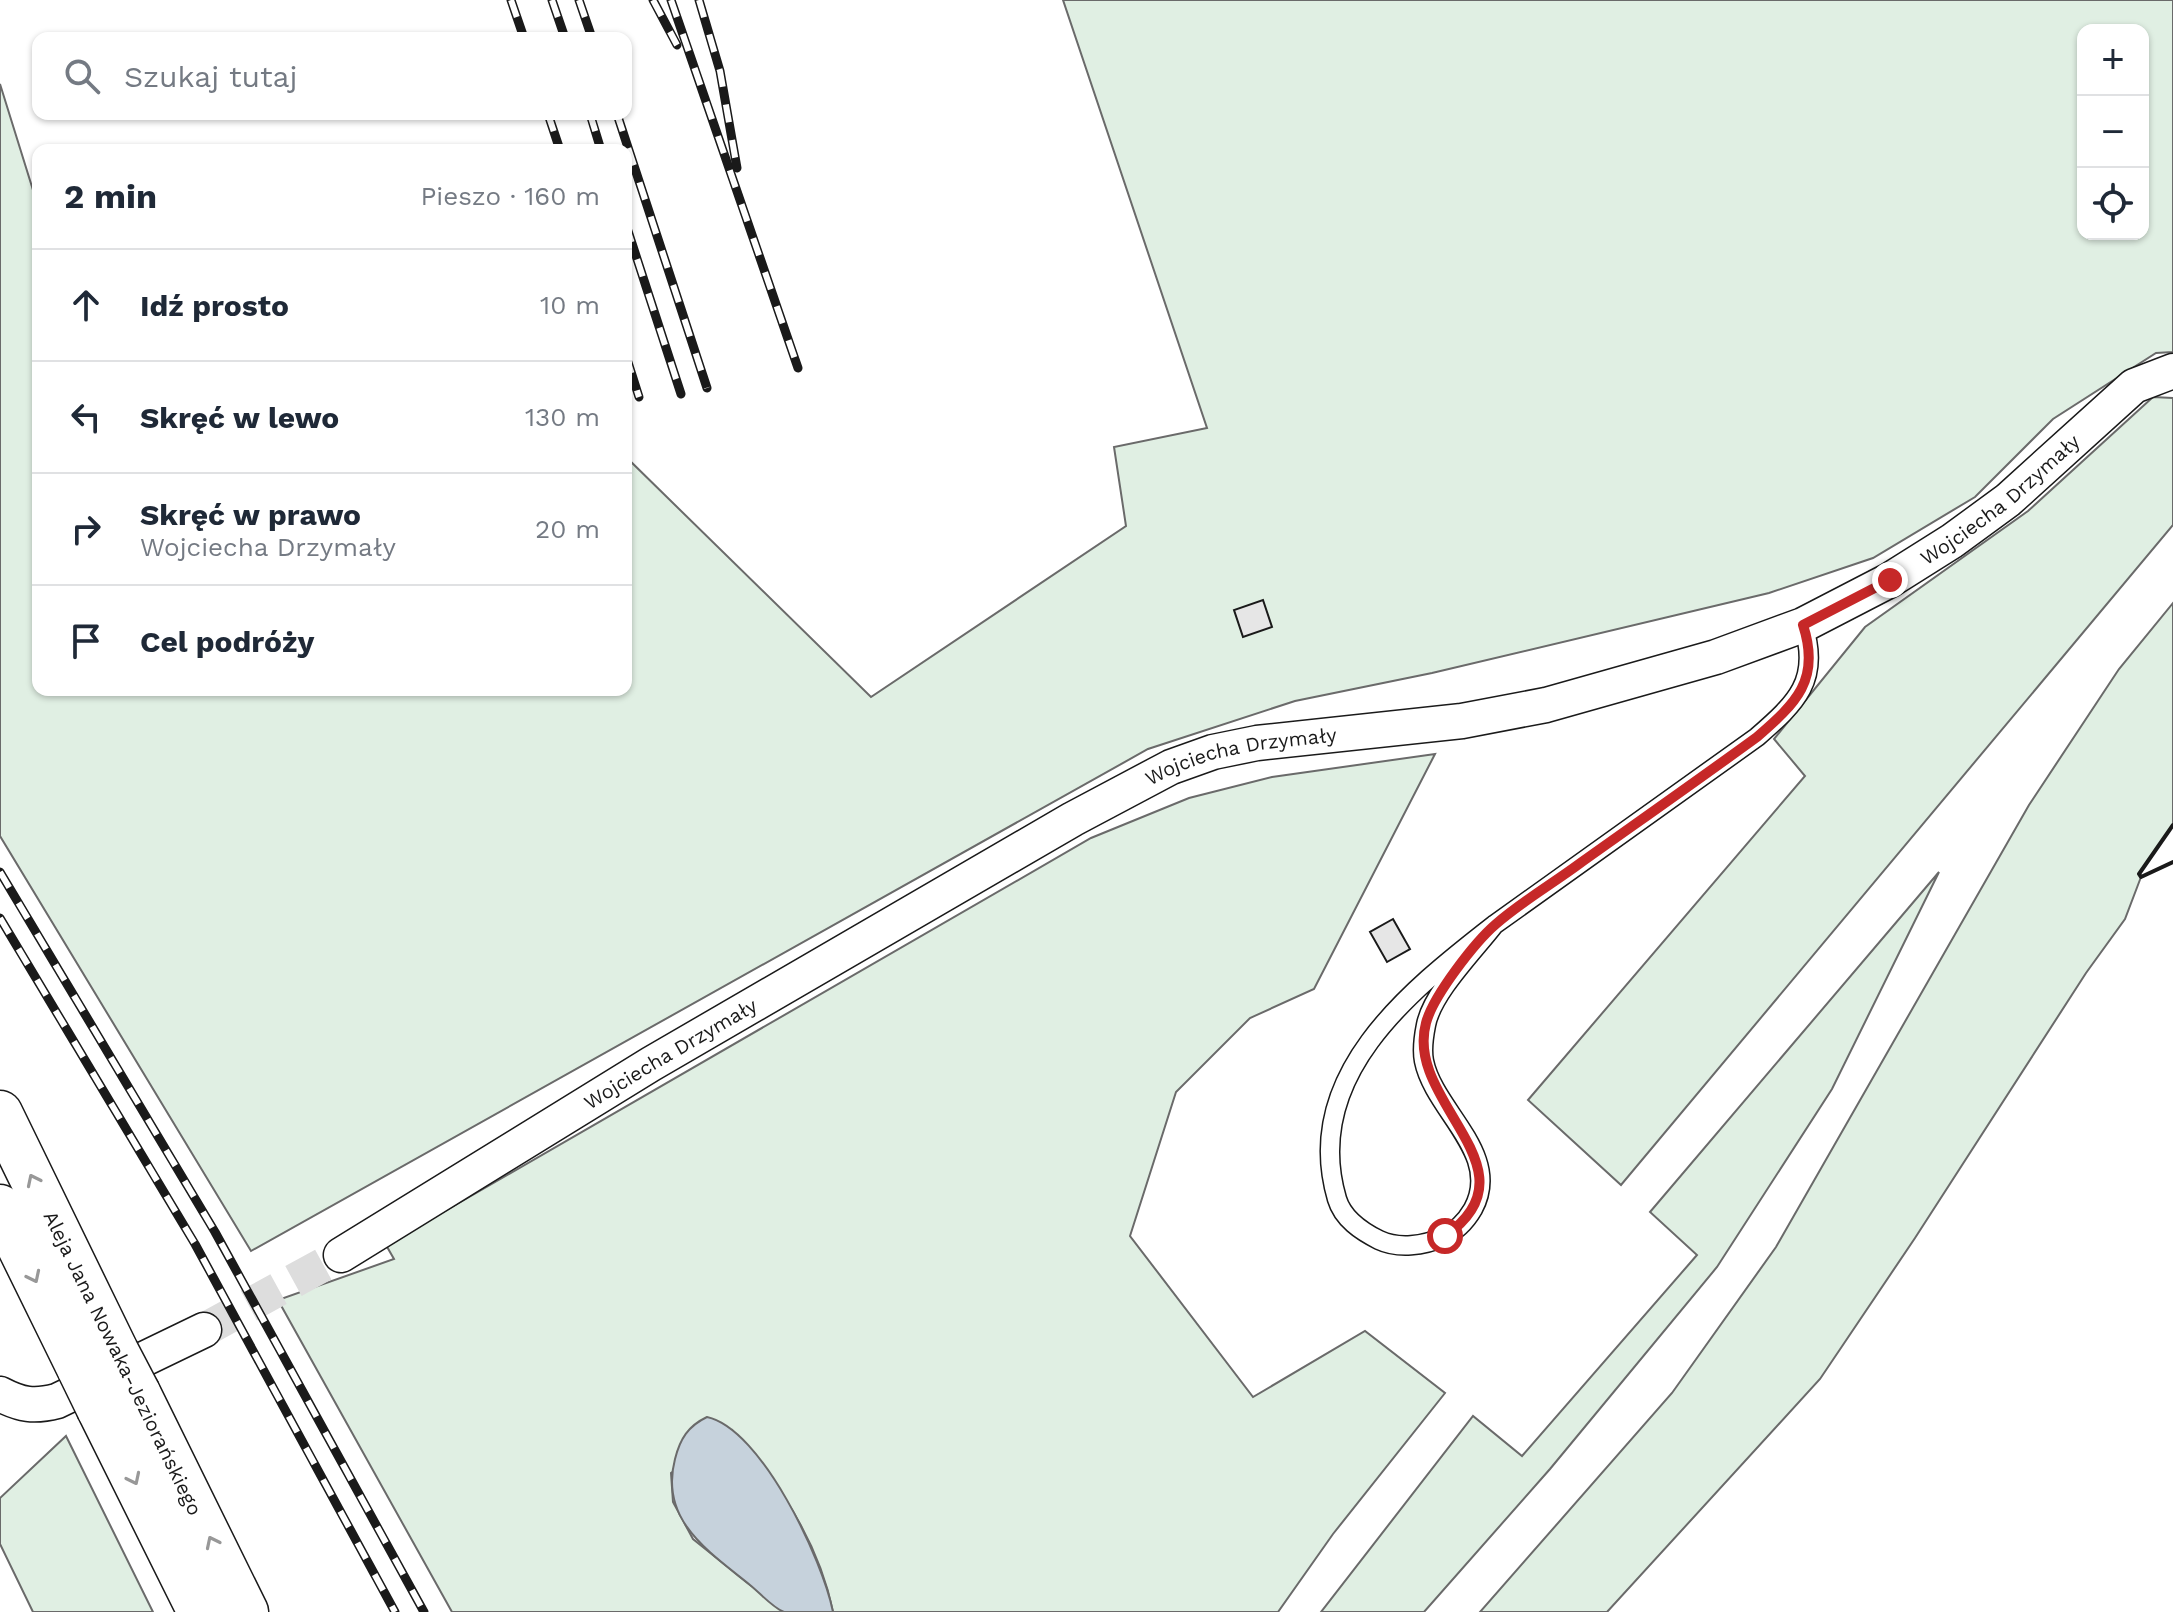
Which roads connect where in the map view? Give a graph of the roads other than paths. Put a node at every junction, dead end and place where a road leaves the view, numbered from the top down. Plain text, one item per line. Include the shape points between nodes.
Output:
1 (2173, 371) edge
2 (1803, 625) junction
3 (1494, 925) junction
4 (0, 1113) edge
5 (0, 1207) edge
6 (341, 1255) tunnel mouth
7 (204, 1330) tunnel mouth
8 (98, 1360) junction
9 (0, 1394) edge
10 (119, 1401) junction
11 (200, 1612) edge
12 (246, 1612) edge

1 - 2 street, Wojciecha Drzymały via 2134,386 2008,500 1952,541
2 - 3 lane via 1811,667 1786,712
2 - 6 street, Wojciecha Drzymały via 1716,657 1546,705 1462,721 1257,743 1171,767 651,1064
3 - 3 lane via 1410,996 1346,1074 1334,1107 1328,1138 1330,1175 1339,1205 1358,1229 1386,1243 1420,1246 1445,1236 1465,1222 1480,1196 1479,1168 1466,1135 1437,1092 1424,1060 1426,1022 1449,981
8 -> 4 main road, Aleja Jana Nowaka-Jeziorańskiego
5 -> 8 main road, Aleja Jana Nowaka-Jeziorańskiego
7 - 9 street via 57,1401 19,1404
8 - 10 main road, Aleja Jana Nowaka-Jeziorańskiego, bridge
10 -> 11 main road, Aleja Jana Nowaka-Jeziorańskiego
12 -> 10 main road, Aleja Jana Nowaka-Jeziorańskiego

